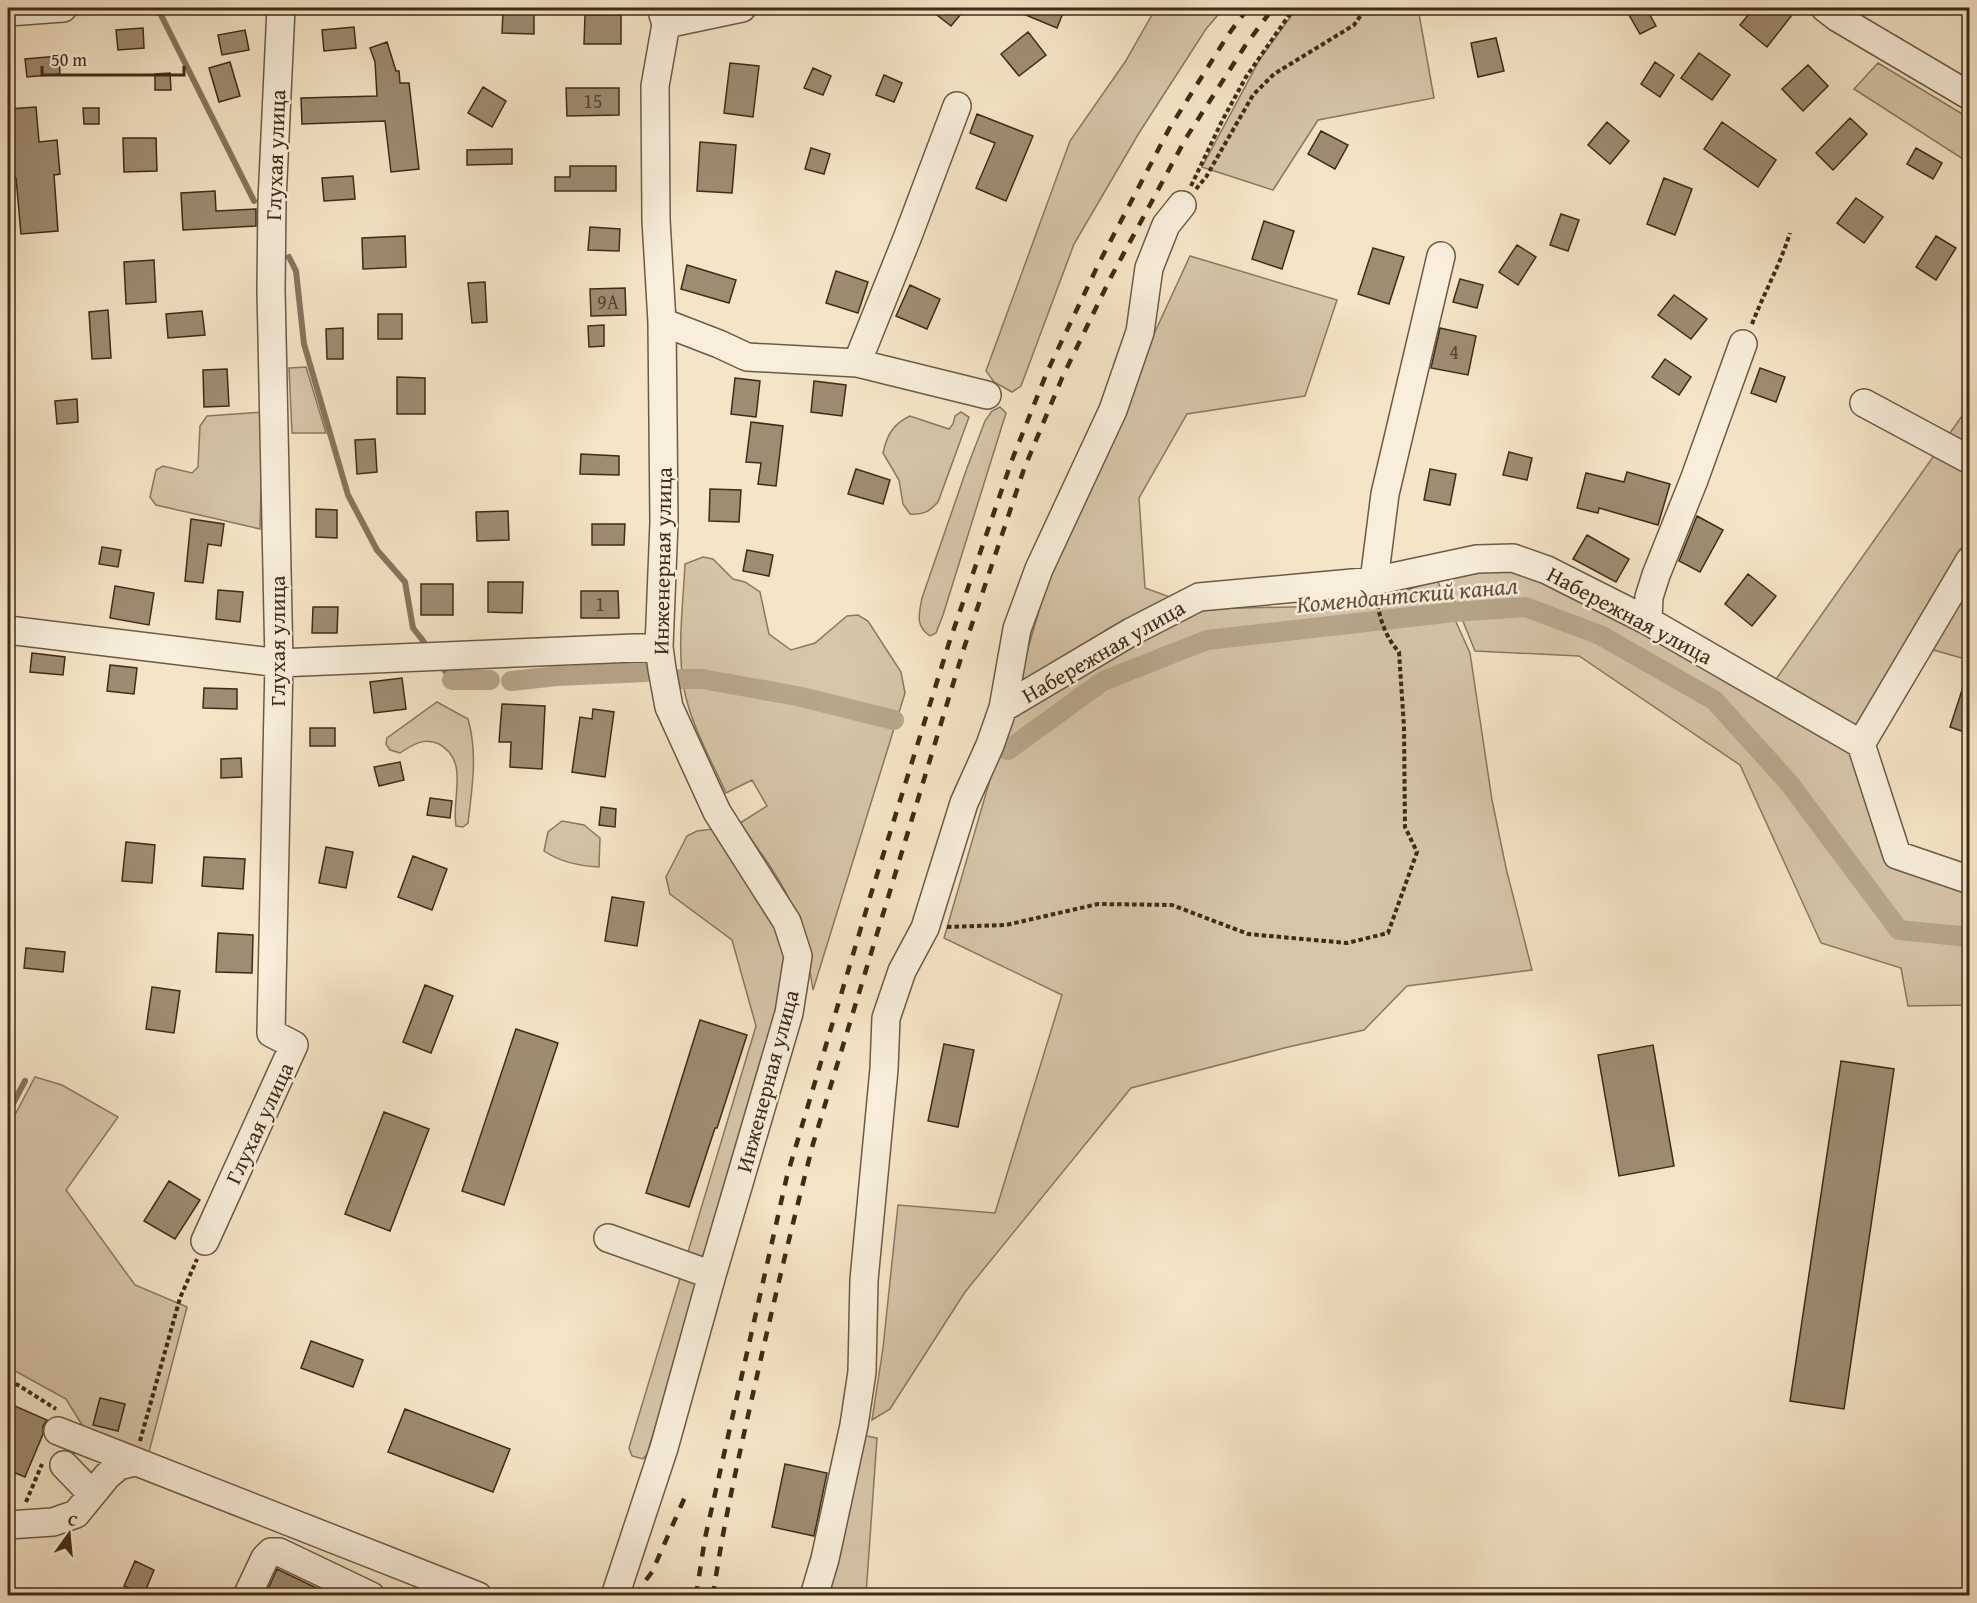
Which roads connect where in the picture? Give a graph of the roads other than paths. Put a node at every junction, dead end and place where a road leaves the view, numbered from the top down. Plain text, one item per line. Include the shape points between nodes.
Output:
1 (63, 8) edge
2 (280, 8) edge
3 (742, 8) edge
4 (1840, 11) edge
5 (8, 12) edge
6 (664, 16) edge
7 (1970, 96) edge
8 (957, 106) dead end
9 (1182, 205) road end
10 (1441, 256) dead end
11 (662, 322) junction
12 (1743, 344) road end
13 (856, 363) junction
14 (987, 395) dead end
15 (1864, 403) dead end
16 (1970, 460) edge
17 (1970, 560) edge
18 (1374, 581) junction
19 (1648, 621) junction
20 (8, 630) edge
21 (659, 647) junction
22 (279, 663) junction
23 (1003, 708) junction
24 (1861, 744) junction
25 (1970, 879) edge
26 (608, 1238) dead end
27 (205, 1241) road end
28 (712, 1275) junction
29 (58, 1431) dead end
30 (135, 1462) junction
31 (64, 1465) dead end
32 (92, 1494) junction
33 (8, 1525) edge
34 (394, 1563) junction
35 (247, 1596) edge
36 (371, 1596) edge
37 (378, 1596) edge
38 (478, 1596) edge
39 (615, 1596) edge
40 (814, 1596) edge

1 - 5 street
2 - 22 street, Глухая улица via 271,290
3 - 6 street
4 - 7 street
6 - 11 street, Инженерная улица via 655,86
8 - 13 street
9 - 23 street via 1166,225 1149,268 1140,332 1113,410 1039,569 1017,629
10 - 18 street via 1385,494
11 - 13 street via 747,357
11 - 21 street, Инженерная улица via 664,522
12 - 19 street via 1656,575 1649,597
13 - 14 street
15 - 16 street
17 - 24 street
18 - 19 street, Набережная улица via 1477,559 1513,558 1547,570
18 - 23 street, Набережная улица via 1199,597 1131,632
19 - 24 street, Набережная улица
20 - 22 street
21 - 22 street
21 - 28 street, Инженерная улица via 669,707 717,812 787,922 798,956 789,1013
22 - 27 street, Глухая улица via 271,1033 294,1045
23 - 40 street via 964,803 925,928 902,971 886,1018 865,1269 862,1372 854,1425
24 - 25 street via 1897,855
26 - 28 street
28 - 39 street, Инженерная улица via 664,1449
29 - 30 street
30 - 32 street via 119,1466
30 - 34 street
31 - 32 street
32 - 33 street via 76,1514 53,1522
34 - 37 street
34 - 38 street
35 - 36 street via 271,1552 279,1552

